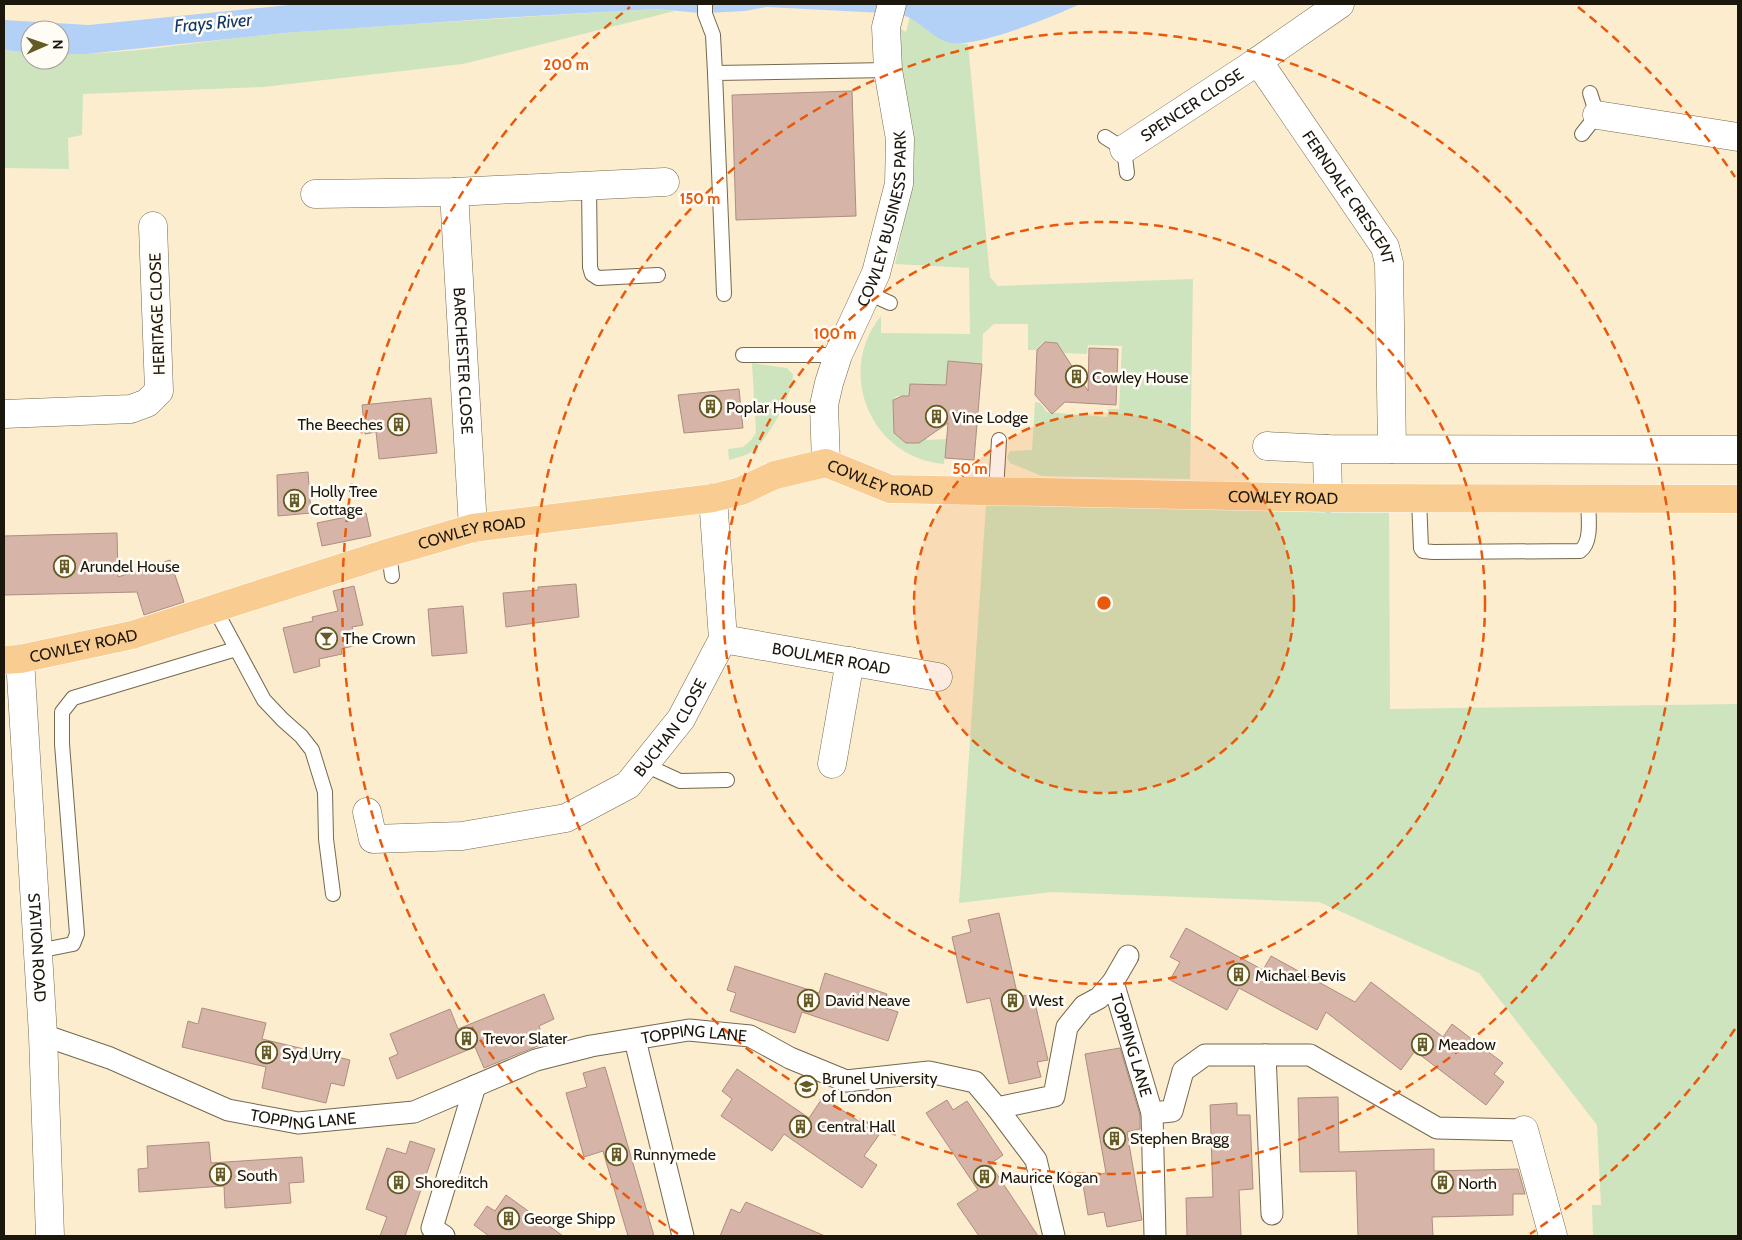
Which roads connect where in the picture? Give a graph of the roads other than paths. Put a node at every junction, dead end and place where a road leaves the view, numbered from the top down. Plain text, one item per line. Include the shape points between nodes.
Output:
1 (1340, 4) edge
2 (705, 9) edge
3 (889, 15) edge
4 (1258, 61) junction
5 (888, 70) junction
6 (716, 73) junction
7 (1590, 114) dead end
8 (1738, 137) edge
9 (1119, 153) dead end
10 (665, 182) dead end
11 (589, 186) junction
12 (454, 192) junction
13 (316, 194) dead end
14 (154, 226) dead end
15 (658, 275) dead end
16 (724, 294) dead end
17 (743, 355) dead end
18 (838, 355) junction
19 (4, 414) edge
20 (999, 440) dead end
21 (1267, 446) dead end
22 (1327, 449) junction
23 (1392, 449) junction
24 (1738, 450) edge
25 (826, 463) junction
26 (996, 491) junction
27 (713, 498) junction
28 (1328, 498) junction
29 (1419, 499) junction
30 (1738, 499) edge
31 (1588, 500) junction
32 (473, 528) junction
33 (215, 609) junction
34 (723, 639) junction
35 (236, 649) junction
36 (12, 660) edge
37 (850, 661) junction
38 (938, 677) dead end
39 (832, 764) dead end
40 (645, 765) junction
41 (727, 780) dead end
42 (367, 812) dead end
43 (333, 894) dead end
44 (38, 951) junction
45 (1128, 956) dead end
46 (1113, 982) junction
47 (43, 1035) junction
48 (635, 1040) junction
49 (1265, 1055) junction
50 (474, 1086) junction
51 (997, 1108) junction
52 (1152, 1113) junction
53 (1524, 1130) joint
54 (1272, 1214) dead end
55 (50, 1236) edge
56 (444, 1236) edge
57 (683, 1236) edge
58 (1054, 1236) edge
59 (1155, 1236) edge
60 (1553, 1236) edge

1 - 4 street
2 - 6 lane via 713,35
3 - 5 street, COWLEY BUSINESS PARK
4 - 9 street, SPENCER CLOSE
4 - 23 street, FERNDALE CRESCENT via 1385,247 1389,263
5 - 6 lane
5 - 18 street, COWLEY BUSINESS PARK via 900,139 899,184 879,298
6 - 16 lane
7 - 8 street
10 - 11 street
11 - 12 street
11 - 15 lane via 592,274 598,278
12 - 13 street
12 - 32 street, BARCHESTER CLOSE
14 - 19 street, HERITAGE CLOSE via 159,390 146,403 131,409
17 - 18 lane
18 - 25 street, COWLEY BUSINESS PARK via 824,405
20 - 26 lane
21 - 22 street
22 - 23 street
22 - 28 street
23 - 24 street
25 - 26 main road, COWLEY ROAD via 890,489
25 - 27 main road, COWLEY ROAD via 775,475 742,491
26 - 28 main road, COWLEY ROAD
27 - 32 main road, COWLEY ROAD
27 - 34 street
28 - 29 main road, COWLEY ROAD
29 - 31 main road, COWLEY ROAD
29 - 31 lane via 1420,548 1432,552 1580,551 1588,540
30 - 31 main road, COWLEY ROAD
32 - 33 main road, COWLEY ROAD via 391,565
33 - 35 lane
33 - 36 main road, COWLEY ROAD via 132,635
34 - 37 street, BOULMER ROAD
34 - 40 street, BUCHAN CLOSE via 681,719
35 - 43 lane via 264,700 301,736 315,758 325,792 326,840
35 - 44 lane via 73,698 62,712 77,934 73,944
36 - 44 street, STATION ROAD
37 - 38 street, BOULMER ROAD
37 - 39 street
40 - 41 lane via 680,781
40 - 42 street, BUCHAN CLOSE via 628,785 566,818 462,836 373,839
44 - 47 street, STATION ROAD
45 - 46 street
46 - 51 street, TOPPING LANE via 1099,998 1084,1006 1066,1027 1054,1096
46 - 52 street, TOPPING LANE
47 - 50 street, TOPPING LANE via 110,1058 228,1110 298,1123 414,1112
47 - 55 street, STATION ROAD
48 - 50 street, TOPPING LANE via 591,1046 536,1060
48 - 51 street, TOPPING LANE via 689,1030 750,1036 790,1058 846,1081 929,1072 975,1082
48 - 57 street
49 - 52 street, TOPPING LANE via 1205,1055 1183,1071 1172,1111
49 - 53 street, TOPPING LANE via 1310,1055 1437,1128
49 - 54 street
50 - 56 street via 432,1228
51 - 58 street via 1036,1160
52 - 59 street
53 - 60 street, TOPPING LANE

